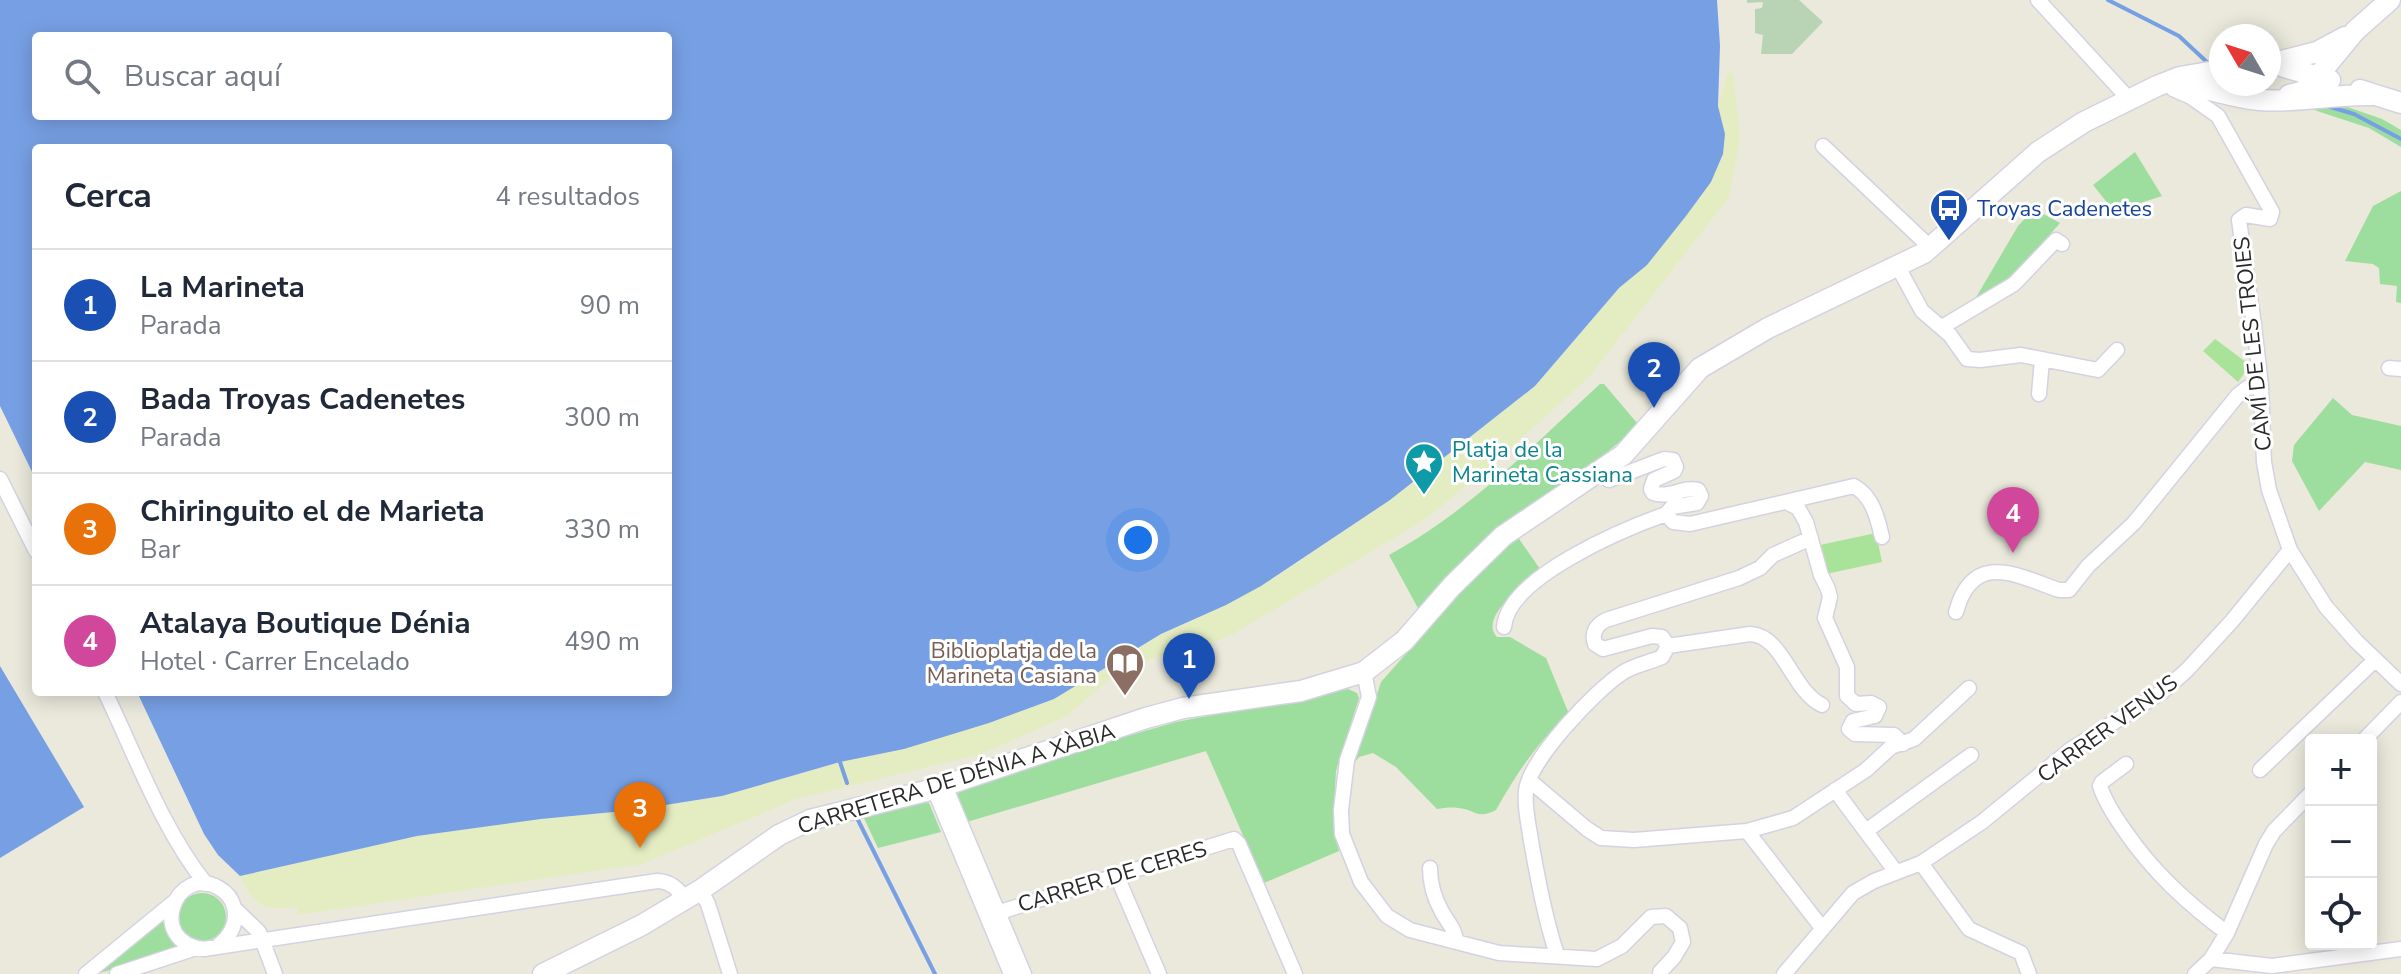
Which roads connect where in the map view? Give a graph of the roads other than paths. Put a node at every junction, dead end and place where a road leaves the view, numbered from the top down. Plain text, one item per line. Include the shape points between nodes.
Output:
1 (2038, 0) edge
2 (2390, 0) edge
3 (2355, 31) junction
4 (2281, 63) edge
5 (2281, 67) edge
6 (2281, 69) edge
7 (2209, 72) edge
8 (2319, 76) junction
9 (2154, 87) junction
10 (2209, 90) edge
11 (2281, 93) edge
12 (2281, 95) edge
13 (2372, 95) junction
14 (2232, 96) edge
15 (2277, 96) edge
16 (2281, 96) edge
17 (2128, 98) junction
18 (2401, 103) edge
19 (1823, 146) dead end
20 (2062, 244) dead end
21 (1931, 248) junction
22 (1898, 267) junction
23 (1942, 327) junction
24 (2117, 350) dead end
25 (2042, 360) junction
26 (2261, 386) junction
27 (2039, 394) dead end
28 (1598, 472) junction
29 (0, 479) edge
30 (0, 496) edge
31 (1786, 502) junction
32 (1666, 514) junction
33 (19, 517) junction
34 (1882, 537) dead end
35 (1811, 538) junction
36 (32, 543) edge
37 (2290, 550) junction
38 (1956, 612) dead end
39 (1504, 627) dead end
40 (1668, 646) junction
41 (2375, 660) junction
42 (1364, 672) junction
43 (2400, 682) edge
44 (1969, 688) dead end
45 (107, 696) edge
46 (2401, 702) edge
47 (1822, 705) dead end
48 (2370, 734) edge
49 (1903, 744) junction
50 (1971, 755) dead end
51 (2126, 764) dead end
52 (2260, 770) dead end
53 (1529, 780) junction
54 (939, 788) junction
55 (1835, 790) junction
56 (2305, 799) edge
57 (1747, 831) junction
58 (1866, 831) junction
59 (1921, 863) junction
60 (190, 864) junction
61 (1430, 868) dead end
62 (1896, 872) junction
63 (1116, 874) junction
64 (206, 884) junction
65 (188, 888) junction
66 (692, 894) junction
67 (174, 902) junction
68 (235, 909) junction
69 (992, 914) junction
70 (1822, 928) junction
71 (2227, 933) junction
72 (263, 940) junction
73 (1456, 942) junction
74 (219, 945) junction
75 (196, 948) junction
76 (2401, 949) edge
77 (1557, 955) junction
78 (2211, 959) junction
79 (1660, 972) dead end
80 (86, 974) edge
81 (117, 974) edge
82 (275, 974) edge
83 (543, 974) edge
84 (730, 974) edge
85 (1011, 974) edge
86 (1024, 974) edge
87 (1159, 974) edge
88 (1295, 974) edge
89 (1784, 974) edge
90 (2029, 974) edge
91 (2195, 974) edge

1 - 17 street
2 - 3 street
3 - 4 street via 2317,52
3 - 8 street
5 - 8 street, CARRETERA DE DÉNIA A XÀBIA
6 - 11 street via 2293,83
7 - 9 street, CARRETERA DE DÉNIA A XÀBIA
8 - 12 street via 2305,89
8 - 13 street, CARRETERA DE DÉNIA A XÀBIA
9 - 10 street, CARRETERA DE DÉNIA A XÀBIA
9 - 17 street, CARRETERA DE DÉNIA A XÀBIA
9 - 26 street, CAMÍ DE LES TROIES via 2176,90 2218,116 2272,212 2270,219 2246,215 2239,220
13 - 16 street, CARRETERA DE DÉNIA A XÀBIA
13 - 18 street, CARRETERA DE DÉNIA A XÀBIA
14 - 15 street, CARRETERA DE DÉNIA A XÀBIA
17 - 21 street, CARRETERA DE DÉNIA A XÀBIA via 2038,152
19 - 21 street
20 - 23 street via 2056,240 2014,284
21 - 22 street, CARRETERA DE DÉNIA A XÀBIA
22 - 23 street via 1922,311
22 - 28 street, CARRETERA DE DÉNIA A XÀBIA via 1768,328 1700,368 1623,455
23 - 25 street via 1967,359 2021,355
24 - 25 street via 2098,370
25 - 27 street
26 - 37 street, CAMÍ DE LES TROIES via 2265,478
26 - 38 street via 2238,395 2134,523 2069,590 1992,571 1965,589
28 - 32 street via 1613,479 1673,460 1674,471 1654,480 1653,493 1663,496 1696,488 1701,496 1697,503 1672,507
28 - 42 street, CARRETERA DE DÉNIA A XÀBIA via 1503,536 1404,641
29 - 33 street
30 - 33 street
31 - 32 street via 1690,524 1673,522
31 - 34 street via 1854,486 1873,506
31 - 35 street via 1798,508
32 - 39 street via 1602,539 1545,575 1510,608
33 - 36 street
35 - 40 street via 1739,578 1606,620 1594,632 1595,644 1603,649 1659,636
35 - 49 street via 1828,589 1826,625 1847,667 1847,696 1856,704 1879,707 1875,716 1853,721 1849,729 1855,734 1894,735
37 - 41 street, CAMÍ DE LES TROIES via 2326,607
37 - 59 street, CARRER VENUS via 2232,621 2162,692 2070,750 1982,822
40 - 47 street via 1761,635 1771,641 1806,694
40 - 53 street via 1662,657 1628,669 1596,694 1551,745
41 - 43 street, CAMÍ DE LES TROIES
41 - 52 street
42 - 54 street, CARRETERA DE DÉNIA A XÀBIA via 1301,691 1146,718
42 - 73 street via 1369,697 1347,760 1343,792 1341,823 1347,851 1361,882 1392,920
44 - 49 street
45 - 60 street
46 - 48 street
49 - 55 street via 1891,747
50 - 58 street
51 - 71 street via 2100,786 2119,823 2161,877
53 - 57 street via 1601,838
53 - 77 street via 1527,816
54 - 66 street, CARRETERA DE DÉNIA A XÀBIA via 800,824
54 - 69 street
55 - 57 street via 1793,818
55 - 58 street
56 - 71 street via 2266,844
57 - 70 street
58 - 62 street
59 - 62 street, CARRER VENUS
59 - 90 street via 1969,929 2021,953
60 - 64 street
60 - 65 street
61 - 73 street via 1432,891
62 - 70 street, CARRER VENUS via 1853,893
63 - 69 street, CARRER DE CERES
63 - 87 street
63 - 88 street, CARRER DE CERES via 1236,840
64 - 65 street
64 - 68 street via 222,889
65 - 67 street
66 - 72 street via 657,881
66 - 83 street, CARRETERA DE DÉNIA A XÀBIA via 627,934
66 - 84 street via 708,904
67 - 75 street via 174,930
67 - 80 street
68 - 72 street
68 - 74 street via 233,930
69 - 85 street
69 - 86 street
70 - 89 street, CARRER VENUS
71 - 78 street
72 - 74 street
72 - 82 street
73 - 77 street via 1499,953
74 - 75 street
75 - 81 street
76 - 78 street via 2272,966
77 - 79 street via 1597,959 1622,946 1651,917 1666,916 1680,928 1683,942
78 - 91 street

